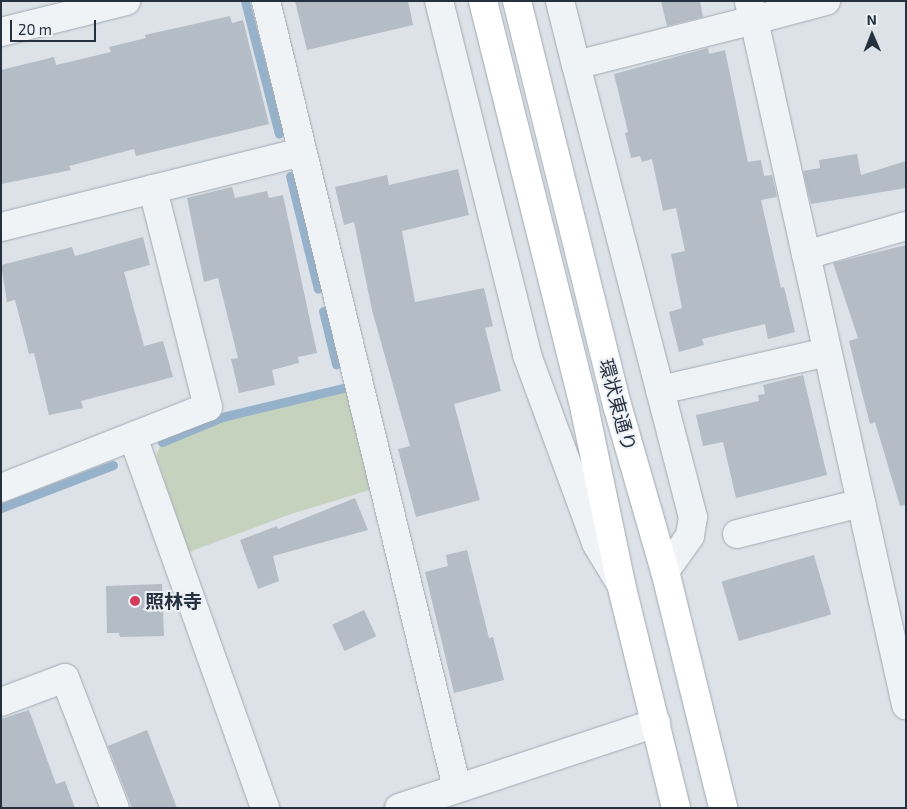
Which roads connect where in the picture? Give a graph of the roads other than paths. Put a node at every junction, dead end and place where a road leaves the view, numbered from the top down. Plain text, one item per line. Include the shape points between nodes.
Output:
1 (126, 1) edge
2 (266, 1) edge
3 (439, 1) edge
4 (483, 1) edge
5 (516, 1) edge
6 (560, 1) edge
7 (826, 1) edge
8 (751, 10) edge
9 (1, 32) edge
10 (576, 65) junction
11 (301, 152) junction
12 (153, 189) junction
13 (906, 226) edge
14 (1, 227) edge
15 (806, 256) junction
16 (827, 352) junction
17 (660, 390) junction
18 (133, 437) junction
19 (1, 488) edge
20 (861, 503) junction
21 (737, 534) dead end
22 (665, 571) junction
23 (621, 584) junction
24 (1, 702) edge
25 (906, 705) edge
26 (656, 723) junction
27 (458, 788) junction
28 (115, 808) edge
29 (265, 808) edge
30 (399, 808) edge
31 (676, 808) edge
32 (723, 808) edge

1 - 9 street
2 - 11 street
3 - 23 street via 538,388 596,544
4 - 23 main road, 環状東通り via 585,411
5 - 22 main road, 環状東通り via 617,405
6 - 10 street
7 - 8 street
8 - 10 street
8 - 15 street
10 - 17 street
11 - 12 street
11 - 27 street
12 - 14 street
12 - 18 street via 208,407
13 - 15 street
15 - 16 street
16 - 17 street
16 - 20 street
17 - 22 street via 693,517 690,536
18 - 19 street
18 - 29 street
20 - 21 street
20 - 25 street
22 - 32 main road, 環状東通り
23 - 26 main road, 環状東通り
24 - 28 street via 65,678
26 - 27 street
26 - 31 main road, 環状東通り
27 - 30 street

